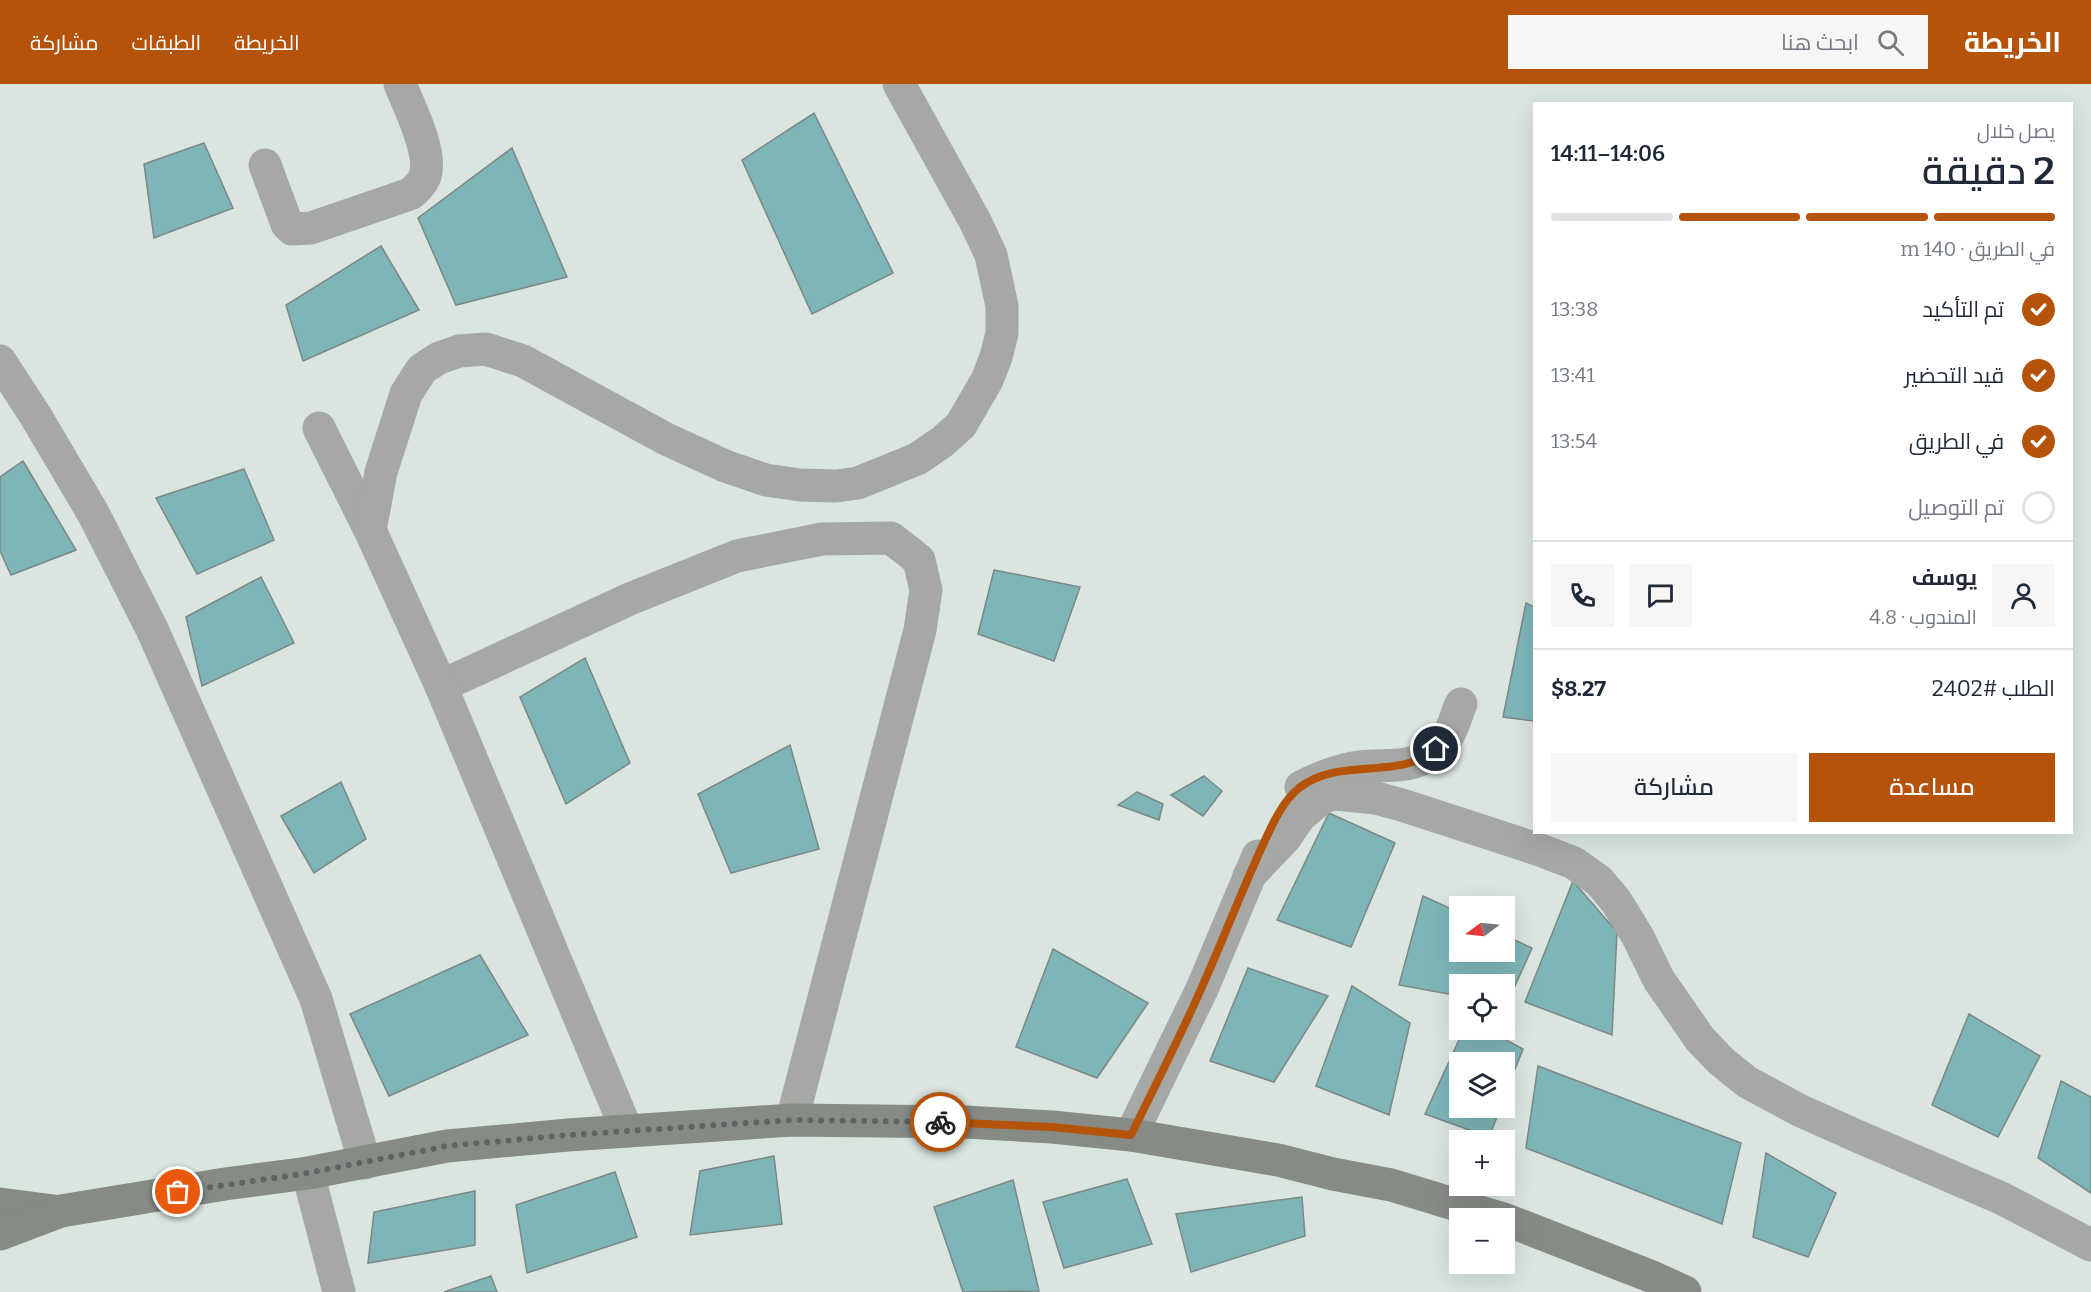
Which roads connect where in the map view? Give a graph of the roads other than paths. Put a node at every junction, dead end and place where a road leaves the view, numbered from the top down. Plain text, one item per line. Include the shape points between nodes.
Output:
1 (400, 84) edge
2 (899, 84) edge
3 (266, 165) dead end
4 (0, 361) edge
5 (319, 428) dead end
6 (370, 530) junction
7 (441, 686) junction
8 (1461, 704) dead end
9 (1249, 876) junction
10 (792, 1120) junction
11 (627, 1131) junction
12 (1131, 1135) junction
13 (365, 1163) junction
14 (308, 1173) junction
15 (0, 1204) edge
16 (1466, 1208) edge
17 (61, 1211) junction
18 (1515, 1224) edge
19 (0, 1234) edge
20 (2091, 1245) edge
21 (339, 1292) edge
22 (1685, 1292) edge

1 - 3 street via 427,164 419,188 410,194 310,228 292,229
2 - 6 street via 991,255 1002,306 1002,333 987,380 962,425 942,442 917,459 858,483 800,485 766,480 666,439 524,361 486,349 459,351 422,369 406,394 381,472
4 - 13 street via 93,513 152,629 316,999
5 - 6 street
6 - 7 street
7 - 10 street via 632,598 737,556 822,539 891,538 919,560 926,590 920,630
7 - 11 street
8 - 9 street via 1446,741 1427,758 1387,767 1346,770 1300,787 1286,801
9 - 12 street via 1202,989
9 - 20 street via 1300,816 1323,797 1336,794 1402,805 1574,863 1599,881 1616,901 1659,980 1700,1039 1747,1082 1802,1111 2001,1198
10 - 11 main road
10 - 12 main road via 965,1122
11 - 13 main road via 447,1146
12 - 16 main road via 1267,1158 1391,1185
13 - 14 main road
14 - 17 main road
14 - 21 street
15 - 17 main road
17 - 19 main road
18 - 22 main road

